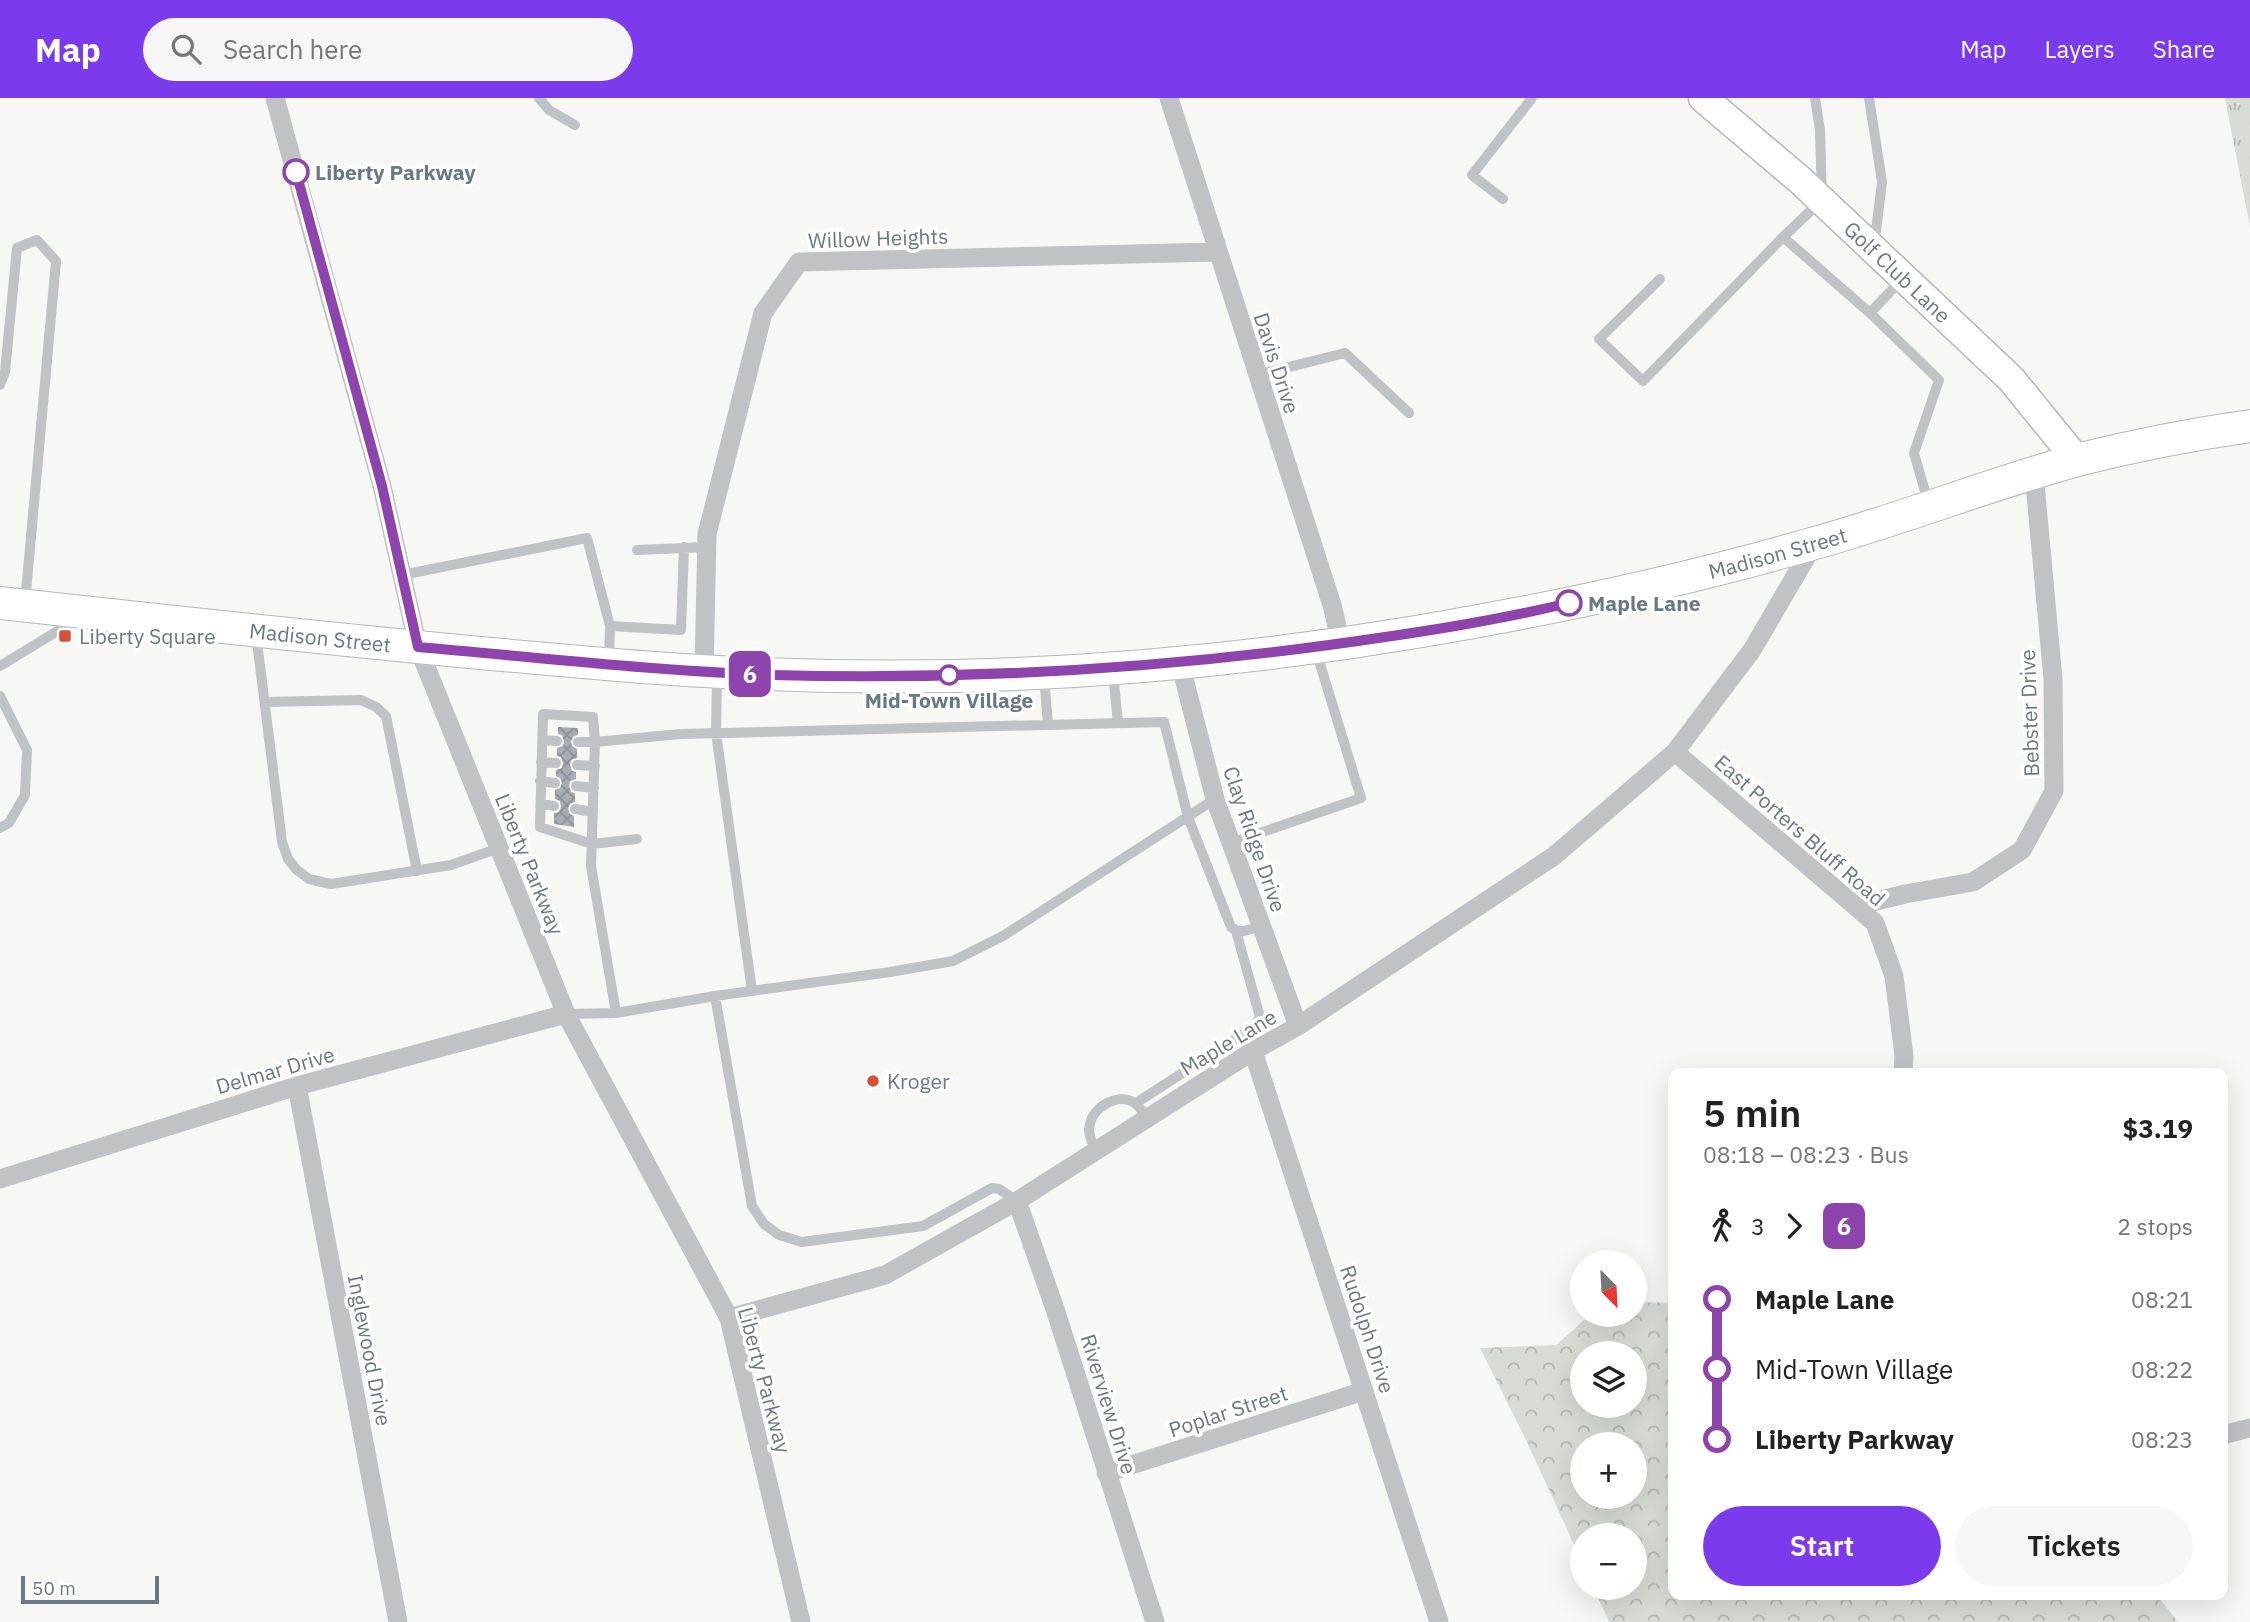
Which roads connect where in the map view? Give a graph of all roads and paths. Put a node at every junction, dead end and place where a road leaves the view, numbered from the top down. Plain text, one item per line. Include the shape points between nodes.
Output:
1 (275, 98) edge
2 (539, 98) edge
3 (1169, 98) edge
4 (1532, 98) edge
5 (1703, 98) edge
6 (1815, 98) edge
7 (1870, 98) edge
8 (575, 125) dead end
9 (1503, 198) dead end
10 (1822, 200) junction
11 (1783, 237) junction
12 (1874, 250) junction
13 (1217, 252) junction
14 (1903, 277) junction
15 (1660, 279) dead end
16 (1870, 313) junction
17 (1257, 375) junction
18 (0, 385) edge
19 (1409, 413) dead end
20 (2250, 426) edge
21 (2077, 460) junction
22 (2034, 473) junction
23 (1929, 506) junction
24 (1814, 544) junction
25 (684, 547) junction
26 (707, 547) junction
27 (637, 550) dead end
28 (402, 575) junction
29 (12, 605) edge
30 (89, 612) junction
31 (682, 618) junction
32 (705, 619) junction
33 (610, 626) junction
34 (256, 630) junction
35 (1328, 645) junction
36 (418, 647) junction
37 (1180, 663) junction
38 (609, 664) junction
39 (0, 666) edge
40 (1113, 668) junction
41 (711, 672) junction
42 (1044, 672) junction
43 (0, 696) edge
44 (265, 702) junction
45 (1118, 723) junction
46 (1048, 725) junction
47 (716, 733) junction
48 (543, 740) junction
49 (557, 741) dead end
50 (578, 742) dead end
51 (595, 742) junction
52 (1675, 752) junction
53 (541, 762) junction
54 (556, 763) dead end
55 (577, 765) dead end
56 (594, 766) junction
57 (540, 781) junction
58 (555, 783) dead end
59 (576, 786) dead end
60 (594, 788) junction
61 (1215, 799) junction
62 (541, 803) junction
63 (554, 806) dead end
64 (575, 809) dead end
65 (593, 812) junction
66 (1188, 817) junction
67 (0, 828) edge
68 (637, 839) dead end
69 (592, 844) junction
70 (1231, 844) junction
71 (499, 848) junction
72 (417, 871) junction
73 (1856, 906) junction
74 (1261, 926) junction
75 (1236, 931) junction
76 (752, 991) junction
77 (715, 996) junction
78 (617, 1013) junction
79 (566, 1014) junction
80 (1297, 1026) junction
81 (1253, 1051) junction
82 (1903, 1068) edge
83 (297, 1086) junction
84 (1141, 1110) junction
85 (1096, 1150) junction
86 (0, 1179) edge
87 (1017, 1200) junction
88 (729, 1318) junction
89 (1364, 1391) junction
90 (2250, 1429) edge
91 (2228, 1434) edge
92 (1106, 1473) junction
93 (398, 1622) edge
94 (801, 1622) edge
95 (1155, 1622) edge
96 (1439, 1622) edge

1 - 28 street, Liberty Parkway via 382,486
2 - 8 lane via 549,110
3 - 13 street, Davis Drive
4 - 9 lane via 1472,175
5 - 10 street, Golf Club Lane
6 - 10 lane
7 - 12 lane via 1882,182
10 - 11 lane
10 - 12 street, Golf Club Lane
11 - 15 lane via 1643,381 1599,339
11 - 16 lane
12 - 14 street, Golf Club Lane
13 - 17 street, Davis Drive
13 - 26 street, Willow Heights via 800,262 763,313
14 - 16 lane
14 - 21 street, Golf Club Lane via 2011,379
16 - 23 lane via 1940,380 1914,453
17 - 19 lane via 1345,353
17 - 35 street, Davis Drive via 1332,606
18 - 29 lane via 17,248 37,240 56,261
20 - 21 main road, Madison Street
21 - 22 main road, Madison Street
22 - 23 main road, Madison Street
22 - 73 street, Bebster Drive via 2053,680 2054,791 2022,850 1973,882
23 - 24 main road, Madison Street
24 - 35 main road, Madison Street via 1539,610
24 - 52 street, Maple Lane via 1752,650
25 - 26 lane
25 - 27 lane
25 - 31 lane
26 - 32 street, Willow Heights
28 - 33 lane via 587,538
28 - 36 street, Liberty Parkway
29 - 30 main road, Madison Street
30 - 34 main road, Madison Street
30 - 39 lane
31 - 32 lane
31 - 33 lane via 681,630
32 - 41 street, Willow Heights
33 - 38 lane
34 - 36 main road, Madison Street
34 - 44 lane
35 - 37 main road, Madison Street
35 - 70 lane via 1361,798
36 - 38 main road, Madison Street
36 - 71 street, Liberty Parkway
37 - 40 main road, Madison Street
37 - 61 street, Clay Ridge Drive
38 - 41 main road, Madison Street
40 - 42 main road, Madison Street
40 - 45 lane
41 - 42 main road, Madison Street via 856,677
41 - 47 lane
42 - 46 lane
43 - 67 lane via 27,750 25,795 9,823
44 - 72 lane via 361,700 386,716
44 - 72 lane via 282,842 297,870 309,879 331,884
45 - 46 lane
45 - 66 lane via 1164,722
46 - 47 lane
47 - 51 lane
47 - 76 lane
48 - 49 lane
48 - 51 lane via 544,714 593,717
48 - 53 lane
50 - 51 lane
51 - 56 lane
52 - 73 street, East Porters Bluff Road
52 - 80 street, Maple Lane via 1554,856
53 - 54 lane
53 - 57 lane
55 - 56 lane
56 - 60 lane
57 - 58 lane
57 - 62 lane
59 - 60 lane
60 - 65 lane
61 - 66 lane
61 - 70 street, Clay Ridge Drive
62 - 63 lane
62 - 69 lane via 540,827
64 - 65 lane
65 - 69 lane
66 - 75 lane
66 - 76 lane via 1003,936 953,961
68 - 69 lane
69 - 78 lane via 591,866
70 - 74 street, Clay Ridge Drive
71 - 72 lane
71 - 79 street, Liberty Parkway
73 - 82 street, East Porters Bluff Road via 1875,923 1894,976
74 - 75 lane
74 - 80 street, Clay Ridge Drive
75 - 84 lane via 1261,1017 1254,1027
76 - 77 lane
77 - 78 lane
77 - 87 lane via 752,1206 779,1235 802,1241 923,1226 992,1188
78 - 79 lane
79 - 83 street, Delmar Drive
79 - 88 street, Liberty Parkway
80 - 81 street, Maple Lane
81 - 84 street, Maple Lane
81 - 89 street, Rudolph Drive
83 - 86 street, Delmar Drive
83 - 93 street, Inglewood Drive
84 - 85 street, Maple Lane
84 - 85 lane via 1123,1098 1096,1111 1089,1124
85 - 87 street, Maple Lane
87 - 88 street, Maple Lane via 885,1275
87 - 92 street, Riverview Drive
88 - 94 street, Liberty Parkway
89 - 92 street, Poplar Street
89 - 96 street, Rudolph Drive
90 - 91 street
92 - 95 street, Riverview Drive

